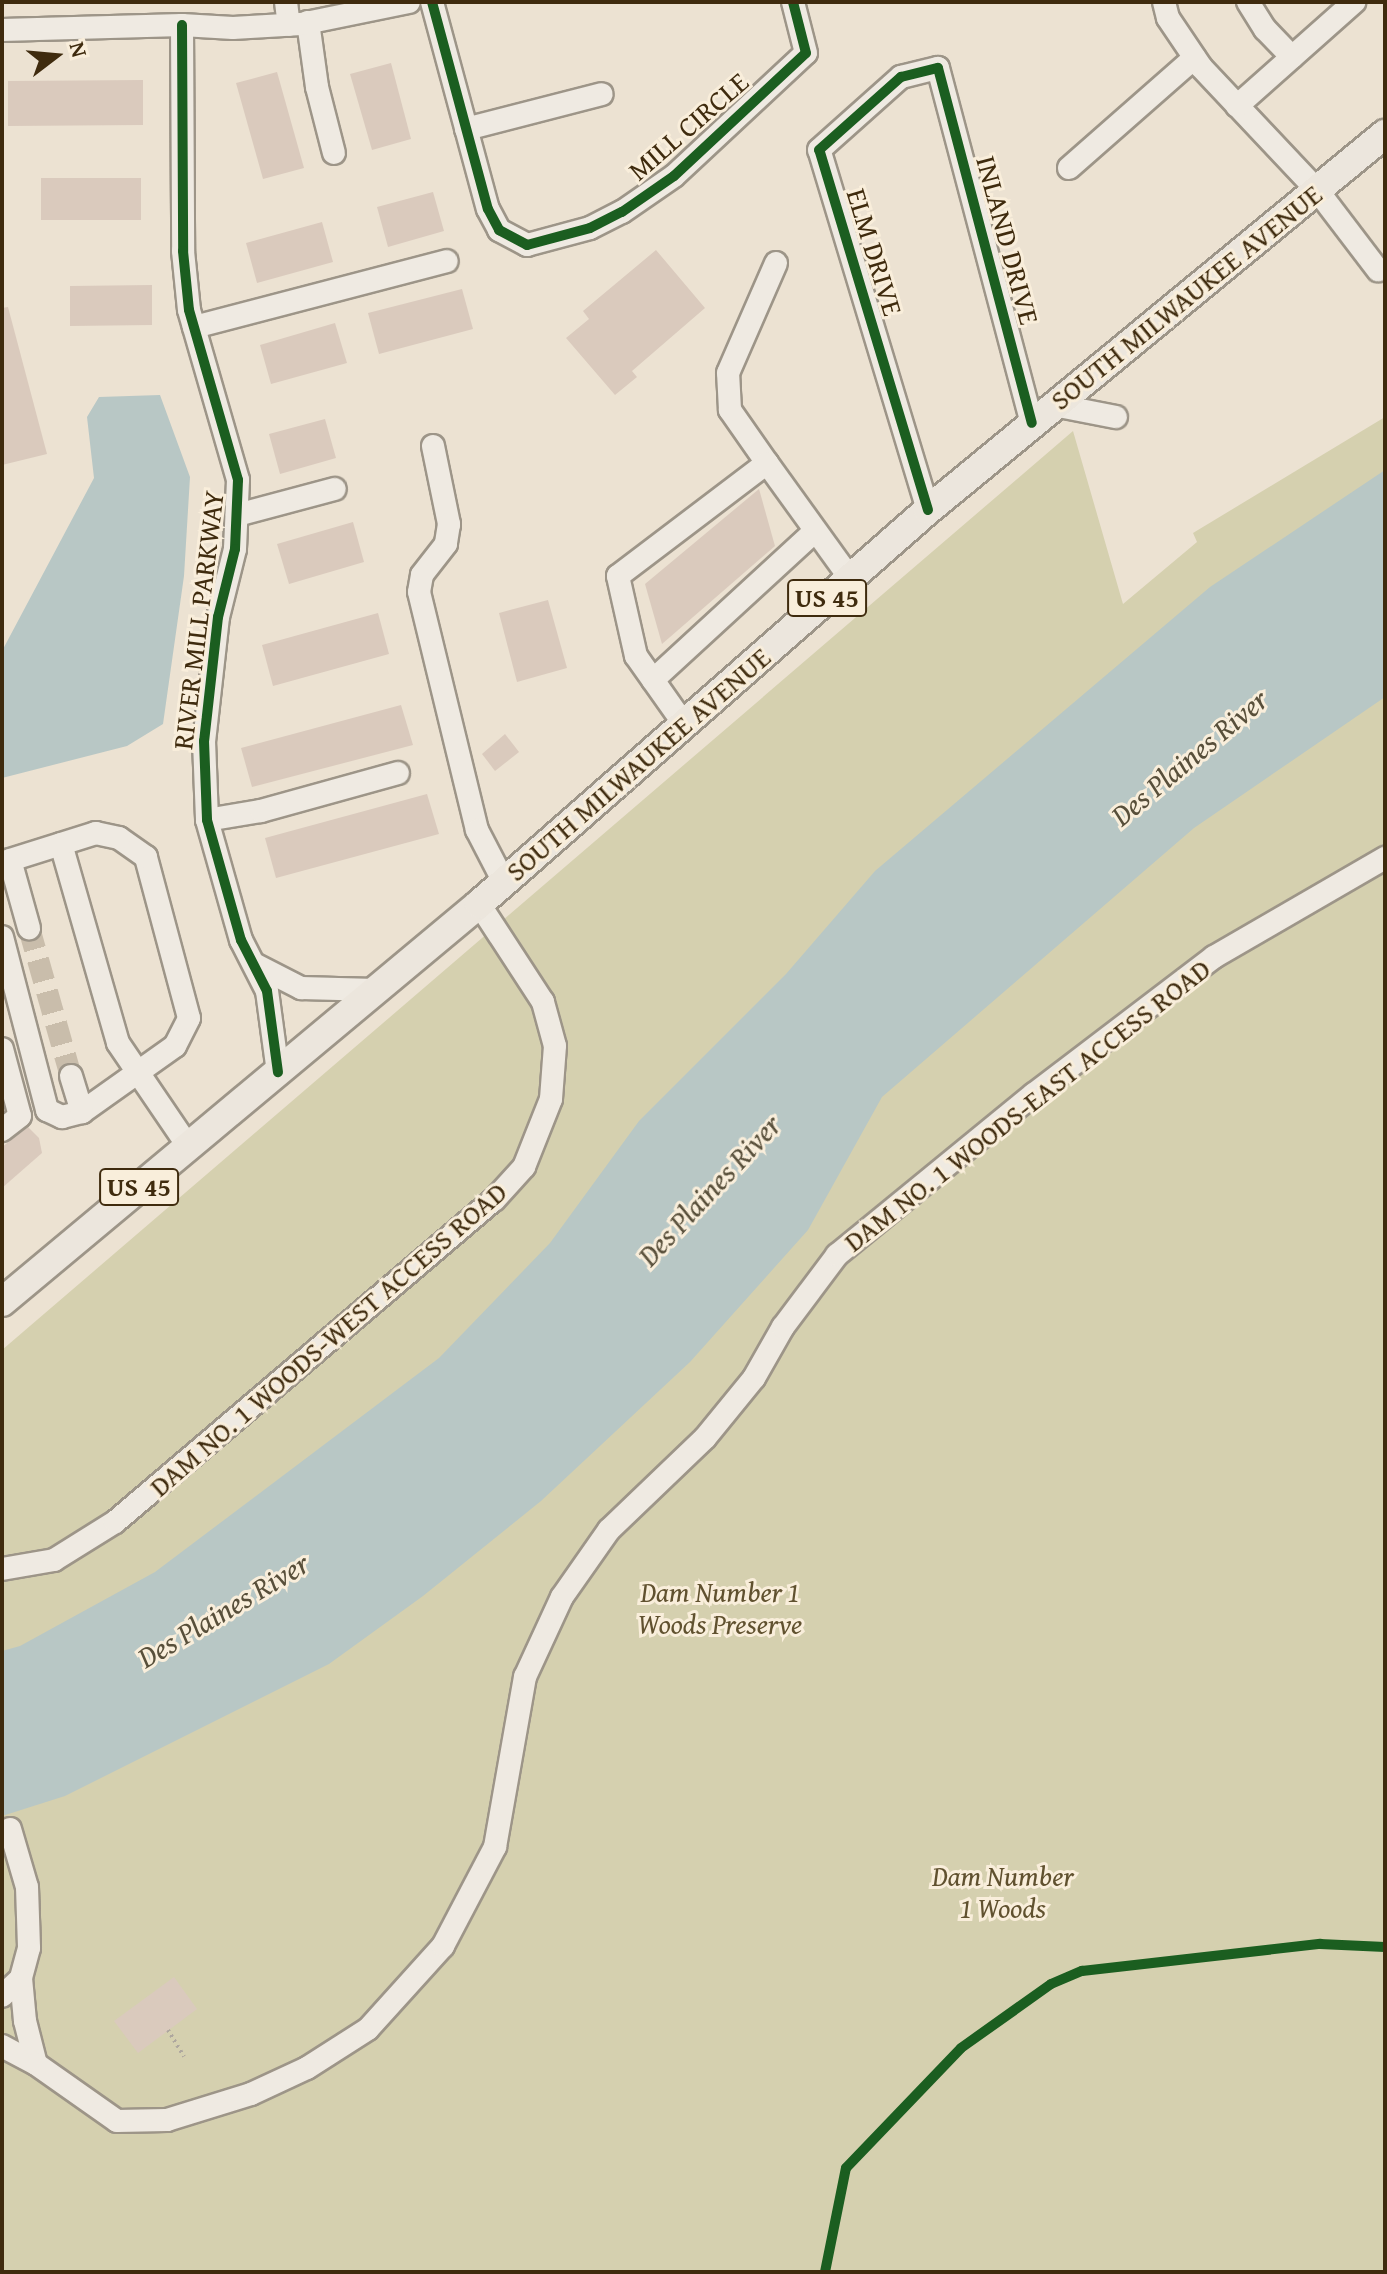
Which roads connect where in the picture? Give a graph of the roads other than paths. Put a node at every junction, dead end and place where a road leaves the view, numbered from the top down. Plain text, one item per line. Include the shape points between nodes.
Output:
1 (286, 2) edge
2 (409, 2) edge
3 (432, 2) edge
4 (793, 2) edge
5 (1164, 2) edge
6 (1248, 2) edge
7 (1354, 2) edge
8 (299, 24) junction
9 (182, 25) junction
10 (2, 30) edge
11 (1292, 57) junction
12 (1194, 58) junction
13 (938, 68) joint
14 (602, 94) dead end
15 (1237, 106) junction
16 (466, 129) junction
17 (1385, 134) edge
18 (334, 153) dead end
19 (1069, 168) dead end
20 (1317, 190) junction
21 (447, 261) dead end
22 (776, 263) dead end
23 (1378, 270) dead end
24 (194, 327) junction
25 (1054, 405) junction
26 (1116, 417) dead end
27 (1032, 423) junction
28 (433, 446) dead end
29 (767, 463) junction
30 (335, 489) dead end
31 (928, 510) junction
32 (237, 515) junction
33 (815, 531) junction
34 (850, 578) junction
35 (653, 680) junction
36 (684, 724) junction
37 (398, 773) dead end
38 (207, 820) junction
39 (61, 844) junction
40 (1385, 858) edge
41 (504, 882) junction
42 (479, 904) junction
43 (23, 905) junction
44 (29, 928) tunnel mouth
45 (2, 937) edge
46 (256, 965) junction
47 (376, 990) junction
48 (2, 1049) edge
49 (278, 1072) junction
50 (137, 1073) junction
51 (71, 1076) tunnel mouth
52 (82, 1112) junction
53 (2, 1130) edge
54 (188, 1146) junction
55 (8, 1293) edge
56 (2, 1569) edge
57 (10, 1829) dead end
58 (21, 1978) junction
59 (2, 1996) edge
60 (2, 2046) edge
61 (36, 2064) junction

1 - 8 street
2 - 8 street
3 - 16 street, MILL CIRCLE
4 - 16 street, MILL CIRCLE via 806,53 674,176 590,228 527,245 509,239 488,209
5 - 12 street via 1168,18
6 - 11 street
7 - 11 street
8 - 9 street
8 - 18 street
9 - 10 street
9 - 24 street, RIVER MILL PARKWAY via 183,251
11 - 15 street
12 - 15 street
12 - 19 street
13 - 27 street, INLAND DRIVE
13 - 31 street, ELM DRIVE via 901,77 819,150
14 - 16 street
15 - 20 street
17 - 20 main road, SOUTH MILWAUKEE AVENUE / US 45
20 - 23 street
20 - 25 main road, SOUTH MILWAUKEE AVENUE / US 45
21 - 24 street
22 - 29 street via 728,373 730,410
24 - 32 street, RIVER MILL PARKWAY via 238,480
25 - 26 street
25 - 27 main road, SOUTH MILWAUKEE AVENUE / US 45
27 - 31 main road, SOUTH MILWAUKEE AVENUE / US 45
28 - 41 street via 449,524 446,544 422,575 419,592 477,830
29 - 33 street
29 - 35 street via 618,576 636,656
30 - 32 street
31 - 34 main road, SOUTH MILWAUKEE AVENUE / US 45
32 - 38 street, RIVER MILL PARKWAY via 235,549 218,617 204,741
33 - 34 street
33 - 35 street
34 - 36 main road, SOUTH MILWAUKEE AVENUE / US 45
35 - 36 street
36 - 41 main road, SOUTH MILWAUKEE AVENUE / US 45
37 - 38 street via 261,811
38 - 46 street, RIVER MILL PARKWAY via 241,940
39 - 43 street via 10,860
39 - 50 street via 118,1043
39 - 50 street via 96,833 119,838 146,857 189,1018 175,1046
40 - 61 street, DAM NO. 1 WOODS-EAST ACCESS ROAD via 1214,957 1034,1094 837,1255 783,1327 754,1378 705,1438 609,1530 562,1597 525,1677 495,1847 443,1946 368,2029 307,2068 251,2094 167,2120 117,2121
41 - 42 main road, SOUTH MILWAUKEE AVENUE / US 45
42 - 47 main road, SOUTH MILWAUKEE AVENUE / US 45
42 - 56 street, DAM NO. 1 WOODS-WEST ACCESS ROAD via 543,1002 555,1046 551,1099 524,1167 494,1200 115,1522 54,1560
43 - 44 street
43 - 45 street
45 - 52 street via 47,1110 62,1117
46 - 47 street via 301,988
46 - 49 street, RIVER MILL PARKWAY via 267,991
47 - 49 main road, SOUTH MILWAUKEE AVENUE / US 45
48 - 53 street via 20,1116
49 - 54 main road, SOUTH MILWAUKEE AVENUE / US 45
50 - 52 street
50 - 54 street
51 - 52 street
54 - 55 main road, SOUTH MILWAUKEE AVENUE / US 45
57 - 58 street via 27,1887 29,1948
58 - 59 street
58 - 61 street
60 - 61 street, DAM NO. 1 WOODS-EAST ACCESS ROAD

